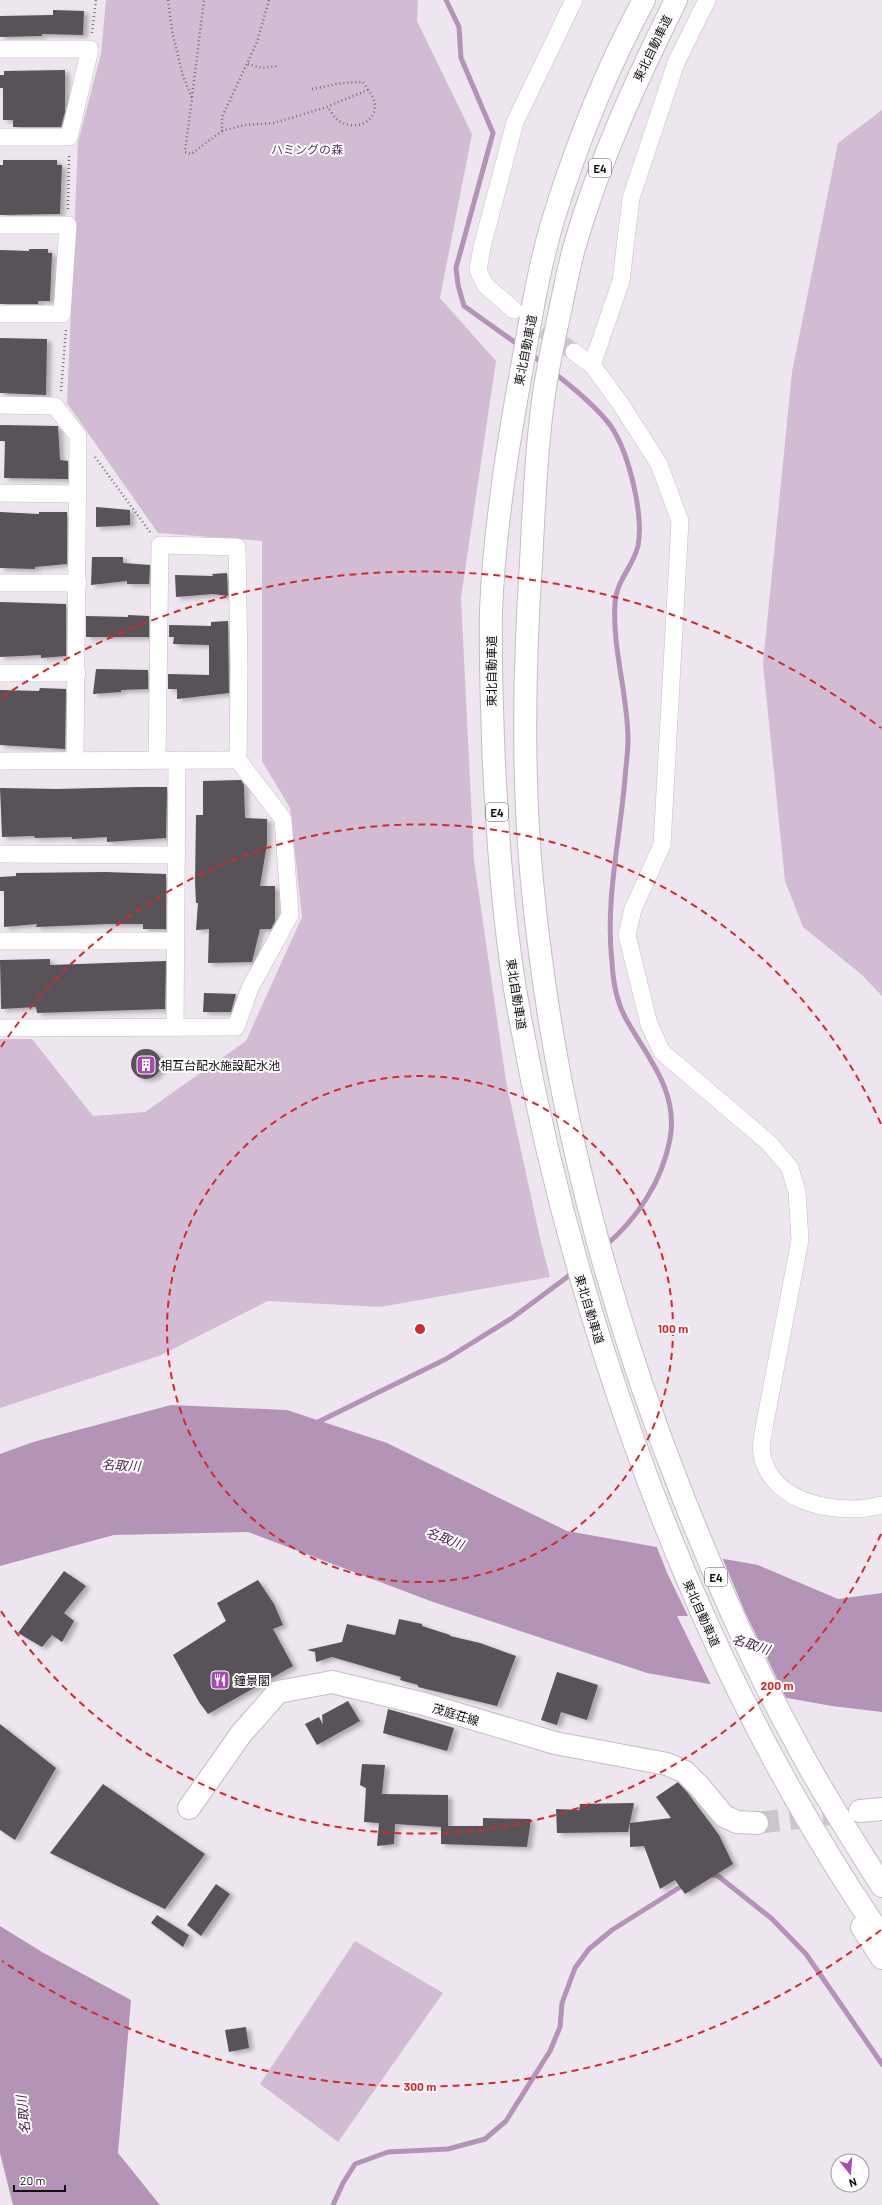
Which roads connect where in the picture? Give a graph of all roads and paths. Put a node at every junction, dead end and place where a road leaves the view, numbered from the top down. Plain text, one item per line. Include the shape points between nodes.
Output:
1 (96, 0) edge
2 (168, 0) edge
3 (204, 0) edge
4 (269, 0) edge
5 (574, 0) edge
6 (644, 0) edge
7 (676, 0) edge
8 (707, 0) edge
9 (0, 49) edge
10 (90, 49) junction
11 (248, 64) junction
12 (278, 66) dead end
13 (312, 89) dead end
14 (368, 90) junction
15 (192, 98) junction
16 (327, 107) junction
17 (222, 131) junction
18 (0, 137) edge
19 (69, 137) junction
20 (0, 225) edge
21 (68, 225) junction
22 (514, 310) tunnel mouth
23 (0, 314) edge
24 (62, 314) junction
25 (574, 352) tunnel mouth
26 (592, 365) junction
27 (0, 405) edge
28 (55, 406) junction
29 (78, 436) junction
30 (0, 493) edge
31 (77, 494) junction
32 (160, 545) junction
33 (0, 583) edge
34 (78, 583) junction
35 (0, 673) edge
36 (77, 673) junction
37 (157, 760) junction
38 (177, 760) junction
39 (238, 760) junction
40 (0, 761) edge
41 (76, 761) junction
42 (0, 854) edge
43 (177, 855) junction
44 (0, 941) edge
45 (175, 941) junction
46 (175, 1027) junction
47 (0, 1028) edge
48 (882, 1505) edge
49 (758, 1739) junction
50 (826, 1795) junction
51 (189, 1808) dead end
52 (882, 1809) edge
53 (860, 1811) tunnel mouth
54 (757, 1823) tunnel mouth
55 (882, 1874) edge
56 (882, 1886) edge
57 (882, 1937) edge
58 (882, 1958) edge

1 - 10 path
2 - 15 path via 182,76
3 - 15 path
4 - 11 path
5 - 22 street via 515,122 482,247 478,270 485,285
6 - 49 main road, 東北自動車道 / E4 via 602,87 573,161 553,221 527,333 497,522 492,597 491,703 495,787 502,885 515,986 538,1109 572,1249 619,1403 645,1476 679,1562
7 - 50 main road, 東北自動車道 / E4 via 627,101 599,170 573,252 544,392 528,612 526,783 532,878 544,986 580,1172 595,1232 648,1405 740,1631 796,1743
8 - 26 street via 676,63 631,198 621,280
9 - 10 street
10 - 19 street
11 - 12 path via 262,68
11 - 17 path via 222,117
13 - 14 path via 363,82
14 - 16 path
14 - 16 path via 374,97 375,106 371,119 361,124 352,126 338,121
15 - 17 path via 185,152 191,154
16 - 17 path via 274,123 244,125
18 - 19 street
19 - 21 path
20 - 21 street
21 - 24 street
23 - 24 street
24 - 28 path via 66,322 60,396
25 - 26 street
26 - 48 street via 659,464 680,521 662,845 633,909 627,935 649,1024 662,1052 769,1143 790,1168 797,1192 800,1240 761,1444 762,1455 770,1474 796,1498 811,1504 839,1510
27 - 28 street
28 - 29 street
29 - 31 street
29 - 32 path
30 - 31 street
31 - 34 street
32 - 37 street
32 - 39 street via 237,547
33 - 34 street
34 - 36 street
35 - 36 street
36 - 41 street
37 - 38 street
37 - 41 street
38 - 39 street
38 - 43 street
39 - 46 street via 283,819 290,915 250,988 236,1027
40 - 41 street
42 - 43 street
43 - 45 street
44 - 45 street
45 - 46 street
46 - 47 street
49 - 57 main road, 東北自動車道 / E4
49 - 58 main road via 816,1850
50 - 55 main road
50 - 56 main road, 東北自動車道 / E4
51 - 54 main road, 茂庭荘線 via 241,1734 278,1692 332,1682 424,1704 555,1743 667,1764 684,1772 724,1816 737,1822
52 - 53 main road

